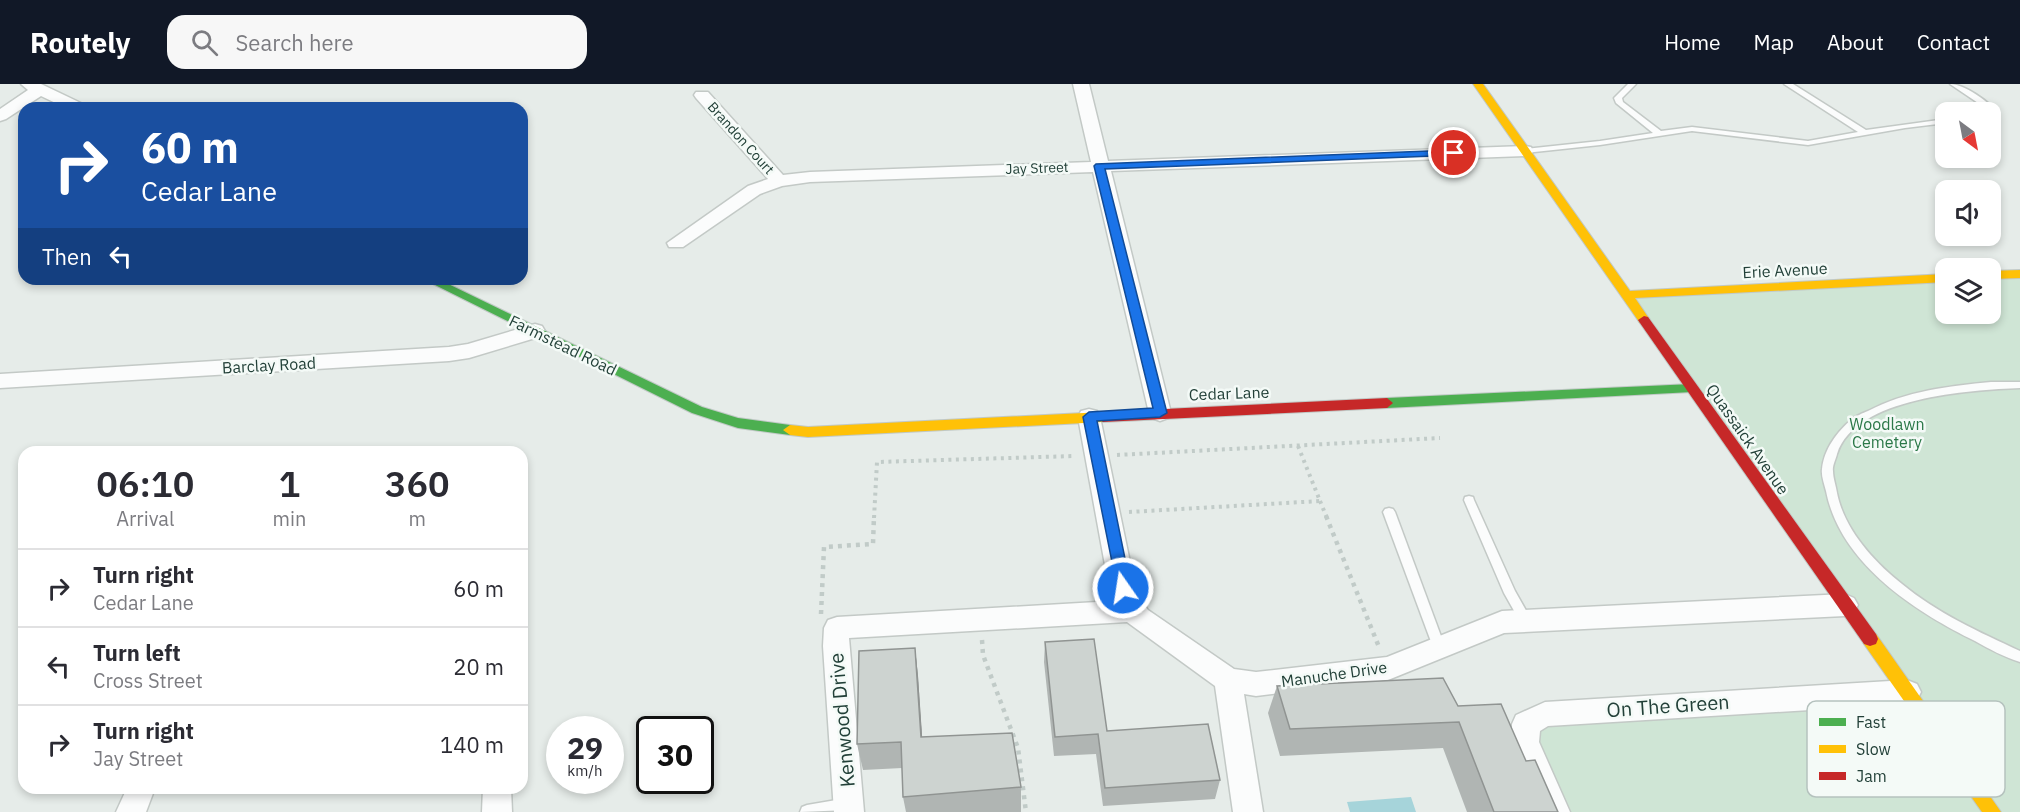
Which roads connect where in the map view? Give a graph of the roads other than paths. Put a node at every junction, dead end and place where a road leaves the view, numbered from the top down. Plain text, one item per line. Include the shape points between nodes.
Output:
1 (1081, 84) edge
2 (1478, 84) edge
3 (1632, 84) edge
4 (1788, 84) edge
5 (1953, 84) edge
6 (35, 87) edge
7 (702, 95) dead end
8 (66, 102) edge
9 (1981, 102) edge
10 (0, 116) edge
11 (1935, 122) edge
12 (1659, 134) junction
13 (1865, 134) junction
14 (1525, 151) junction
15 (1100, 166) junction
16 (779, 181) junction
17 (676, 243) dead end
18 (2020, 274) edge
19 (2001, 275) edge
20 (1935, 279) edge
21 (441, 285) edge
22 (1627, 295) junction
23 (536, 331) junction
24 (0, 381) edge
25 (2020, 385) edge
26 (1692, 388) junction
27 (697, 410) joint
28 (1160, 413) junction
29 (1089, 417) junction
30 (1469, 500) dead end
31 (1389, 512) dead end
32 (1845, 605) junction
33 (1134, 611) junction
34 (1526, 621) junction
35 (1439, 647) junction
36 (2020, 657) edge
37 (1228, 680) junction
38 (1907, 692) junction
39 (1913, 701) edge
40 (138, 794) edge
41 (496, 794) edge
42 (1981, 797) edge
43 (849, 808) edge
44 (131, 812) edge
45 (497, 812) edge
46 (807, 812) edge
47 (1248, 812) edge
48 (1555, 812) edge
49 (1992, 812) edge

1 - 15 street
2 - 14 street, Quassaick Avenue
3 - 12 lane via 1618,98 1620,103
4 - 13 lane
5 - 9 lane
6 - 8 street
6 - 10 street
7 - 16 street, Brandon Court
11 - 13 lane
12 - 13 lane via 1709,130 1808,143
12 - 14 lane
14 - 15 street, Jay Street
14 - 22 street, Quassaick Avenue
15 - 16 street, Jay Street
15 - 28 street
16 - 17 street, Jay Street via 754,190
18 - 19 street
20 - 22 street, Erie Avenue
21 - 23 street, Farmstead Road
22 - 26 street, Quassaick Avenue
23 - 24 street, Barclay Road via 448,354
23 - 27 street, Farmstead Road
25 - 36 lane via 1947,389 1893,402 1865,416 1839,438 1828,458 1826,475 1841,522 1883,575 1938,615
26 - 28 street, Cedar Lane
26 - 32 street, Quassaick Avenue
27 - 29 street, Cedar Lane via 756,428 808,432
28 - 29 street, Cedar Lane
29 - 33 street via 1119,576 1126,600
30 - 34 lane
31 - 35 lane
32 - 34 street, Manuche Drive
32 - 38 street, Quassaick Avenue
33 - 37 street, Manuche Drive
33 - 43 street, Kenwood Drive via 829,624 836,646
34 - 35 street, Manuche Drive via 1502,622
35 - 37 street, Manuche Drive via 1388,668 1256,684
37 - 47 street
38 - 39 street, Quassaick Avenue
38 - 48 street, On The Green via 1545,714 1526,724 1525,742
40 - 44 street
41 - 45 street
42 - 49 street, Quassaick Avenue
43 - 46 lane

